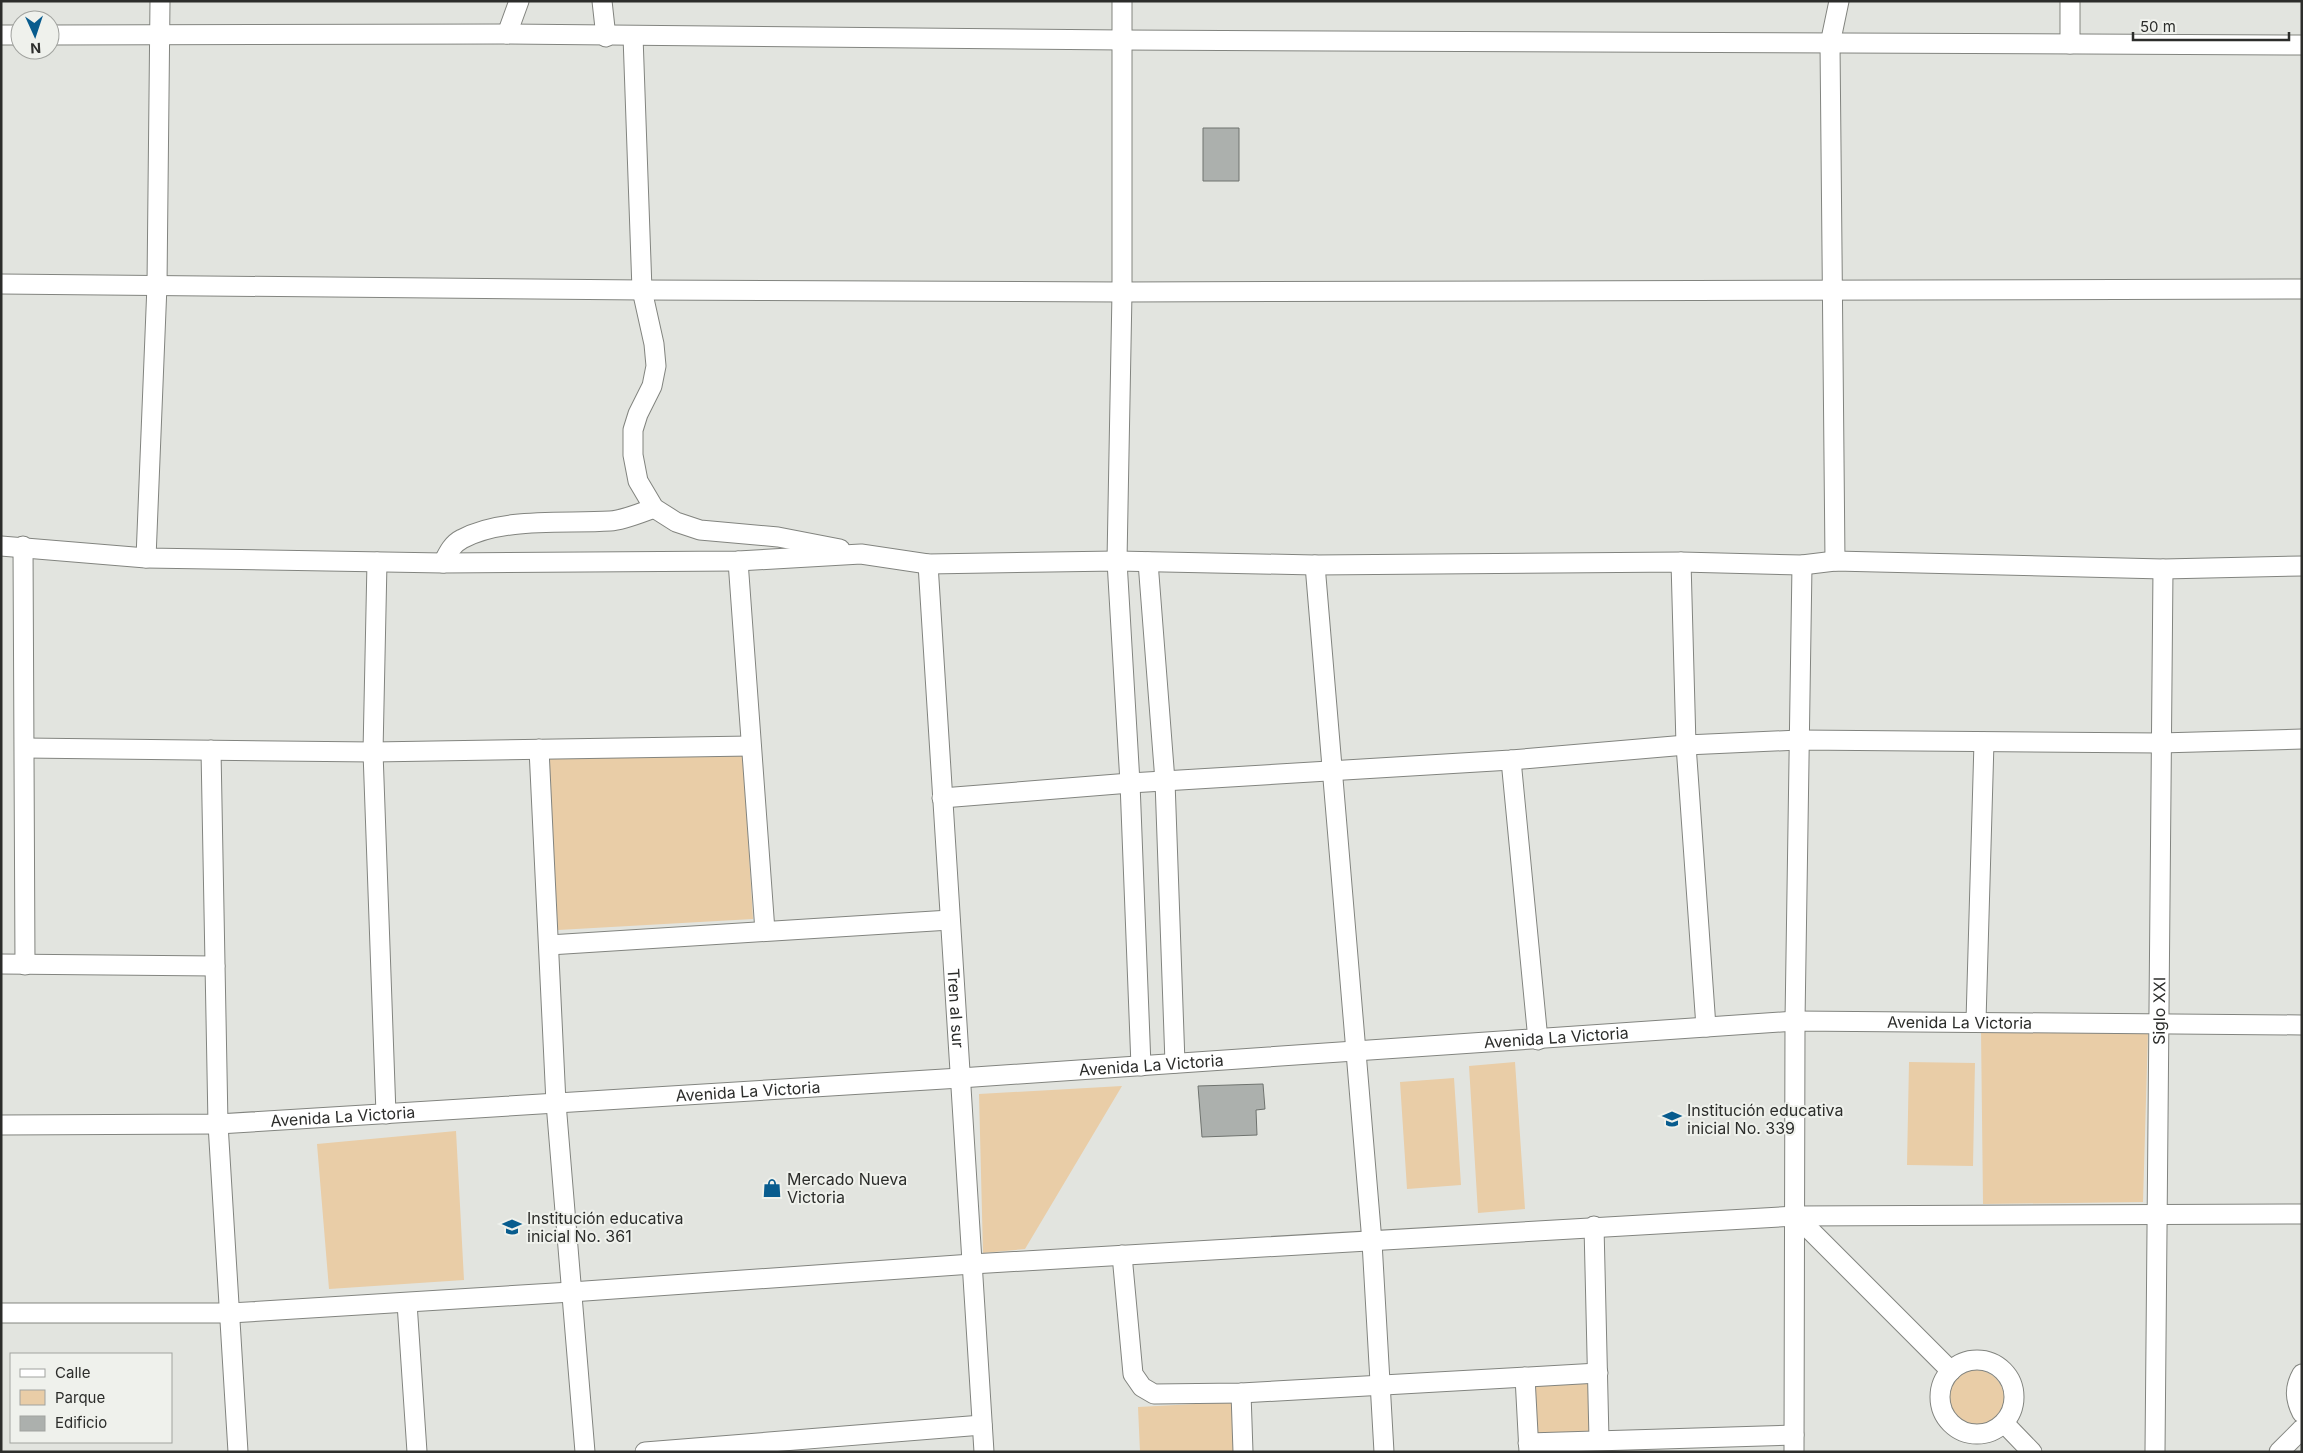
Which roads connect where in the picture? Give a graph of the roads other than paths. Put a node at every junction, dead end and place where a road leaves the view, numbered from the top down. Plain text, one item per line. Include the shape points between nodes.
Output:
1 (160, 1) edge
2 (519, 1) edge
3 (602, 1) edge
4 (1122, 1) edge
5 (1839, 1) edge
6 (2070, 1) edge
7 (160, 34) junction
8 (507, 34) junction
9 (60, 35) edge
10 (633, 36) junction
11 (606, 37) junction
12 (1122, 40) junction
13 (1830, 44) junction
14 (2070, 44) junction
15 (2302, 45) edge
16 (1, 284) edge
17 (157, 285) junction
18 (2302, 289) edge
19 (642, 290) junction
20 (1831, 291) junction
21 (1122, 292) junction
22 (654, 508) junction
23 (1, 546) edge
24 (23, 546) junction
25 (861, 554) junction
26 (146, 558) junction
27 (738, 561) junction
28 (1117, 561) junction
29 (1835, 561) junction
30 (377, 562) junction
31 (1148, 562) junction
32 (1681, 562) junction
33 (443, 563) junction
34 (928, 564) junction
35 (1315, 565) junction
36 (1802, 565) junction
37 (2302, 566) edge
38 (2163, 569) junction
39 (2302, 739) edge
40 (1799, 740) junction
41 (1984, 742) junction
42 (2160, 743) junction
43 (1686, 745) junction
44 (751, 746) junction
45 (25, 748) junction
46 (210, 750) junction
47 (539, 750) junction
48 (373, 752) junction
49 (1512, 760) junction
50 (1332, 771) junction
51 (1164, 781) junction
52 (1130, 783) junction
53 (942, 798) junction
54 (950, 920) junction
55 (765, 931) junction
56 (548, 945) junction
57 (1, 964) edge
58 (25, 964) junction
59 (215, 966) junction
60 (1795, 1021) junction
61 (1976, 1021) junction
62 (2159, 1023) junction
63 (2302, 1025) edge
64 (1706, 1027) junction
65 (1538, 1040) junction
66 (1354, 1050) junction
67 (1175, 1063) junction
68 (1141, 1066) junction
69 (960, 1078) junction
70 (556, 1103) junction
71 (386, 1114) junction
72 (218, 1124) junction
73 (1, 1125) edge
74 (2156, 1214) junction
75 (2302, 1214) edge
76 (1796, 1216) junction
77 (1594, 1226) junction
78 (1372, 1242) junction
79 (1122, 1255) junction
80 (972, 1264) junction
81 (571, 1292) junction
82 (406, 1303) junction
83 (1, 1313) edge
84 (230, 1313) junction
85 (1950, 1371) junction
86 (1598, 1373) junction
87 (2302, 1374) edge
88 (1525, 1377) junction
89 (1380, 1385) junction
90 (1240, 1393) junction
91 (2302, 1413) edge
92 (2004, 1424) junction
93 (982, 1425) junction
94 (2302, 1429) edge
95 (1599, 1439) junction
96 (1794, 1443) edge
97 (787, 1446) edge
98 (1529, 1447) edge
99 (238, 1452) edge
100 (417, 1452) edge
101 (584, 1452) edge
102 (645, 1452) edge
103 (984, 1452) edge
104 (1243, 1452) edge
105 (1384, 1452) edge
106 (2032, 1452) edge
107 (2155, 1452) edge
108 (2278, 1452) edge

1 - 7 street
2 - 8 street
3 - 11 street
4 - 12 street
5 - 13 street
6 - 14 street
7 - 8 street
7 - 9 street
7 - 17 street
8 - 11 street
10 - 11 street
10 - 12 street
10 - 19 street
12 - 13 street
12 - 21 street
13 - 14 street
13 - 20 street
14 - 15 street
16 - 17 street
17 - 19 street
17 - 26 street
18 - 20 street
19 - 21 street
19 - 22 street via 656,366 652,386 633,430 633,455 638,481
20 - 21 street
20 - 29 street
21 - 28 street
22 - 25 street via 676,522 700,530 794,539
22 - 33 street via 612,521 485,530 461,539 450,549
23 - 24 street
24 - 26 street
24 - 45 street
25 - 27 street
25 - 34 street
26 - 30 street
27 - 33 street
27 - 44 street
28 - 31 street
28 - 34 street
28 - 52 street
29 - 36 street
29 - 38 street
30 - 33 street
30 - 48 street
31 - 35 street
31 - 51 street
32 - 35 street
32 - 36 street
32 - 43 street
34 - 53 street, Tren al sur
35 - 50 street
36 - 40 street
37 - 38 street
38 - 42 street, Siglo XXI
39 - 42 street
40 - 41 street
40 - 43 street
40 - 60 street
41 - 42 street
41 - 61 street
42 - 62 street, Siglo XXI
43 - 49 street
43 - 64 street
44 - 47 street
44 - 55 street
45 - 46 street
45 - 58 street
46 - 48 street
46 - 59 street
47 - 48 street
47 - 56 street
48 - 71 street
49 - 50 street
49 - 65 street
50 - 51 street
50 - 66 street
51 - 52 street
51 - 67 street
52 - 53 street
52 - 68 street
53 - 54 street, Tren al sur
54 - 55 street
54 - 69 street, Tren al sur
55 - 56 street
56 - 70 street
57 - 58 street
58 - 59 street
59 - 72 street
60 - 61 street, Avenida La Victoria
60 - 64 street, Avenida La Victoria
60 - 76 street
61 - 62 street, Avenida La Victoria
62 - 63 street, Avenida La Victoria
62 - 74 street, Siglo XXI
64 - 65 street, Avenida La Victoria
65 - 66 street, Avenida La Victoria
66 - 67 street, Avenida La Victoria
66 - 78 street
67 - 68 street, Avenida La Victoria
68 - 69 street, Avenida La Victoria
69 - 70 street, Avenida La Victoria
69 - 80 street, Tren al sur
70 - 71 street, Avenida La Victoria
70 - 81 street
71 - 72 street, Avenida La Victoria
72 - 73 street, Avenida La Victoria
72 - 84 street
74 - 75 street
74 - 76 street
74 - 107 street, Siglo XXI
76 - 77 street
76 - 85 street
76 - 96 street
77 - 78 street
77 - 86 street
78 - 79 street
78 - 89 street
79 - 80 street
79 - 90 street via 1133,1374 1142,1387 1154,1394
80 - 81 street
80 - 93 street, Tren al sur
81 - 82 street
81 - 101 street
82 - 84 street
82 - 100 street
83 - 84 street
84 - 99 street
85 - 92 street via 1940,1389 1939,1400 1944,1415 1955,1428 1975,1435 1996,1430
85 - 92 street via 1958,1365 1977,1360 1987,1361 2004,1371 2014,1387 2015,1397 2014,1407
86 - 88 street
86 - 95 street
87 - 91 street via 2296,1395
88 - 89 street
88 - 98 street
89 - 90 street
89 - 105 street
90 - 104 street
92 - 106 street
93 - 97 street
93 - 103 street, Tren al sur
94 - 108 street
95 - 96 street
95 - 98 street
97 - 102 street

